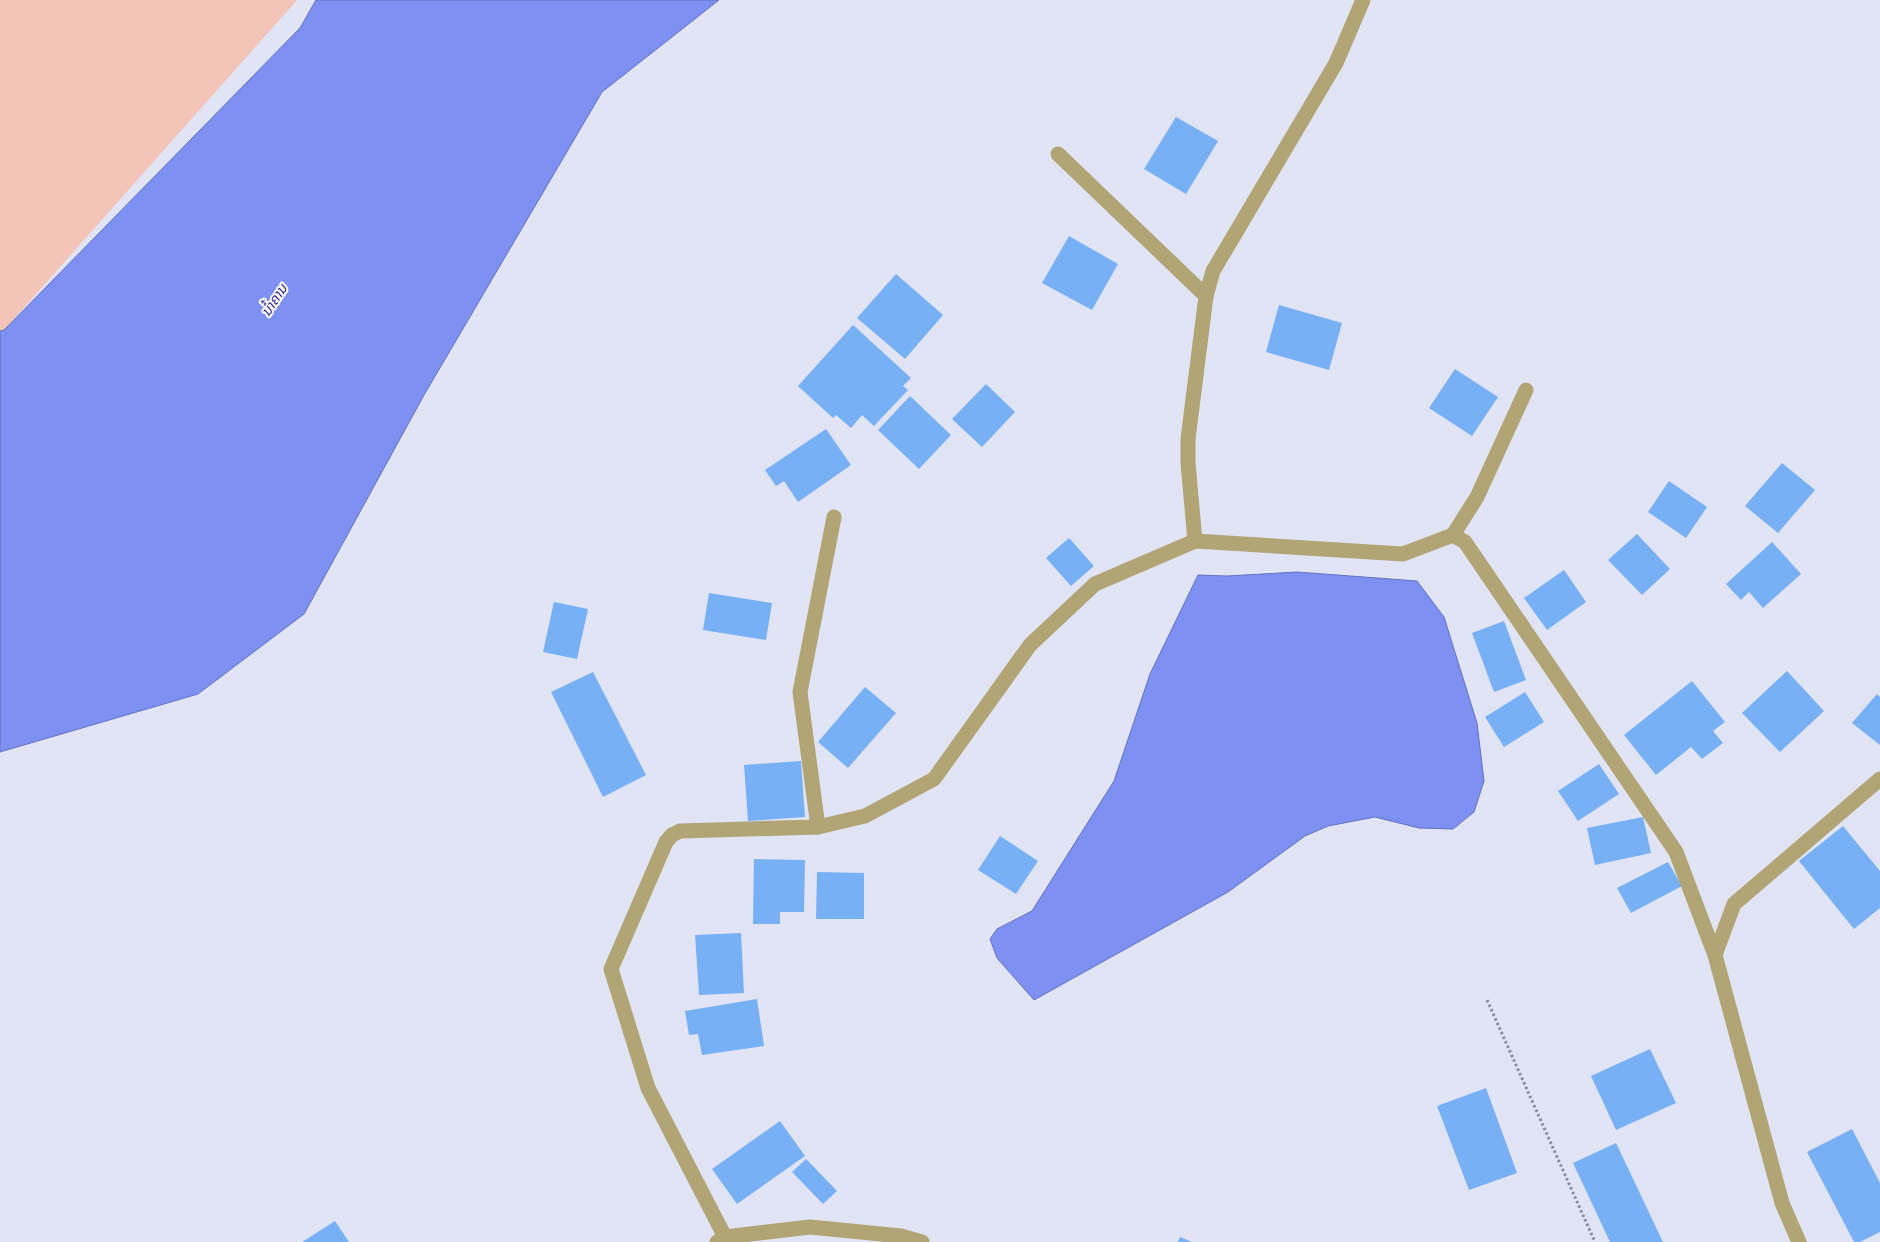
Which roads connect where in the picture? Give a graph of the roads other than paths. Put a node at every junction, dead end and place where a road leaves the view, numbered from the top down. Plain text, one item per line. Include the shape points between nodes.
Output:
1 (1363, 0) edge
2 (1058, 154) dead end
3 (1206, 296) junction
4 (1526, 390) dead end
5 (834, 517) dead end
6 (1453, 535) junction
7 (1195, 541) junction
8 (1880, 779) edge
9 (818, 827) junction
10 (1715, 955) junction
11 (720, 1239) edge
12 (922, 1242) edge
13 (1799, 1242) edge

1 - 3 street via 1336,63 1213,271
2 - 3 street
3 - 7 street via 1188,439
4 - 6 street via 1477,497
5 - 9 street via 800,692
6 - 7 street via 1403,554
6 - 10 street via 1465,542 1676,852
7 - 9 street via 1096,584 1030,645 934,779 865,816
8 - 10 street via 1734,904
9 - 11 street via 680,831 672,835 666,842 611,968 648,1088
10 - 13 street via 1782,1203
11 - 12 street via 810,1227 901,1236

